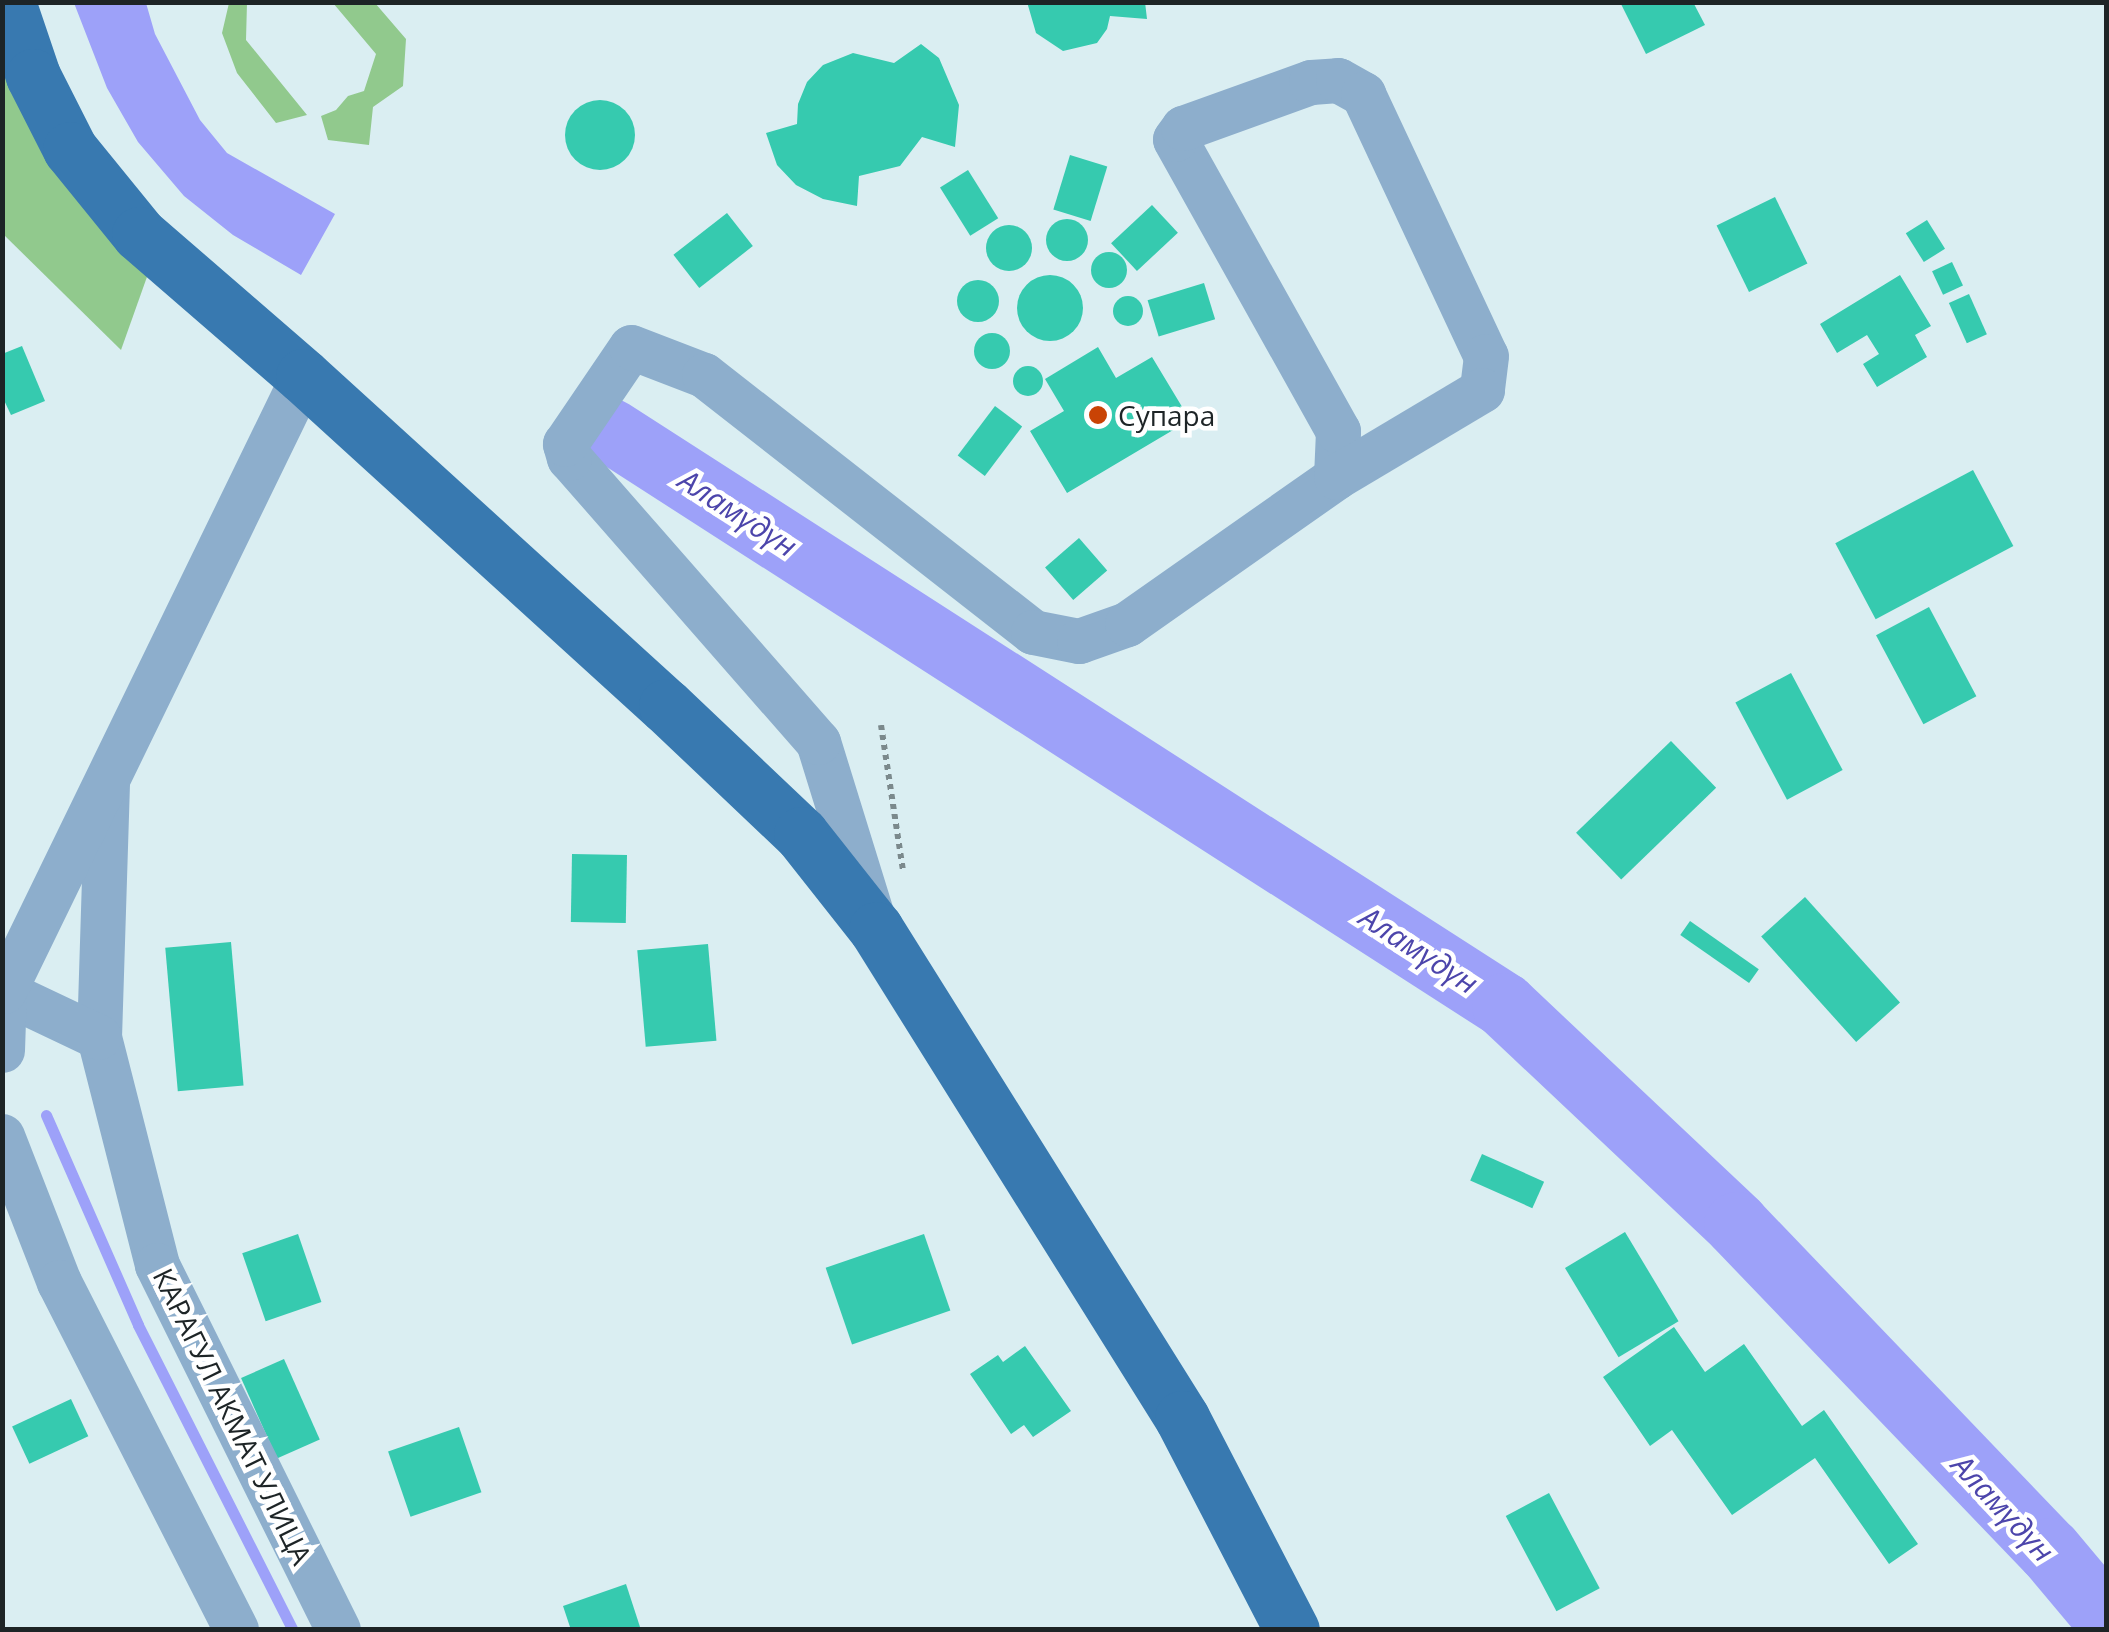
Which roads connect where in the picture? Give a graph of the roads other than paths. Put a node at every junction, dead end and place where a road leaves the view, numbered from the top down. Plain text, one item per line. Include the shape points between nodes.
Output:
1 (8, 2) edge
2 (303, 376) junction
3 (1336, 477) junction
4 (108, 784) junction
5 (889, 906) junction
6 (3, 990) edge
7 (98, 1037) junction
8 (2, 1050) edge
9 (2, 1136) edge
10 (236, 1630) edge
11 (338, 1630) edge
12 (1292, 1630) edge

1 - 2 main road via 33,76 82,163 139,234
2 - 4 street
2 - 5 main road via 800,834
3 - 3 street via 1338,430 1174,138 1183,128 1311,82 1338,80 1363,94 1486,356 1482,390
3 - 5 street via 1127,624 1079,641 1033,632 704,375 631,347 565,444 569,458 818,742
4 - 6 street
4 - 7 street, КАРАГУЛ АКМАТ УЛИЦА
5 - 12 main road via 1182,1418
6 - 7 street
6 - 8 street
7 - 11 street, КАРАГУЛ АКМАТ УЛИЦА via 157,1264
9 - 10 street via 59,1282

